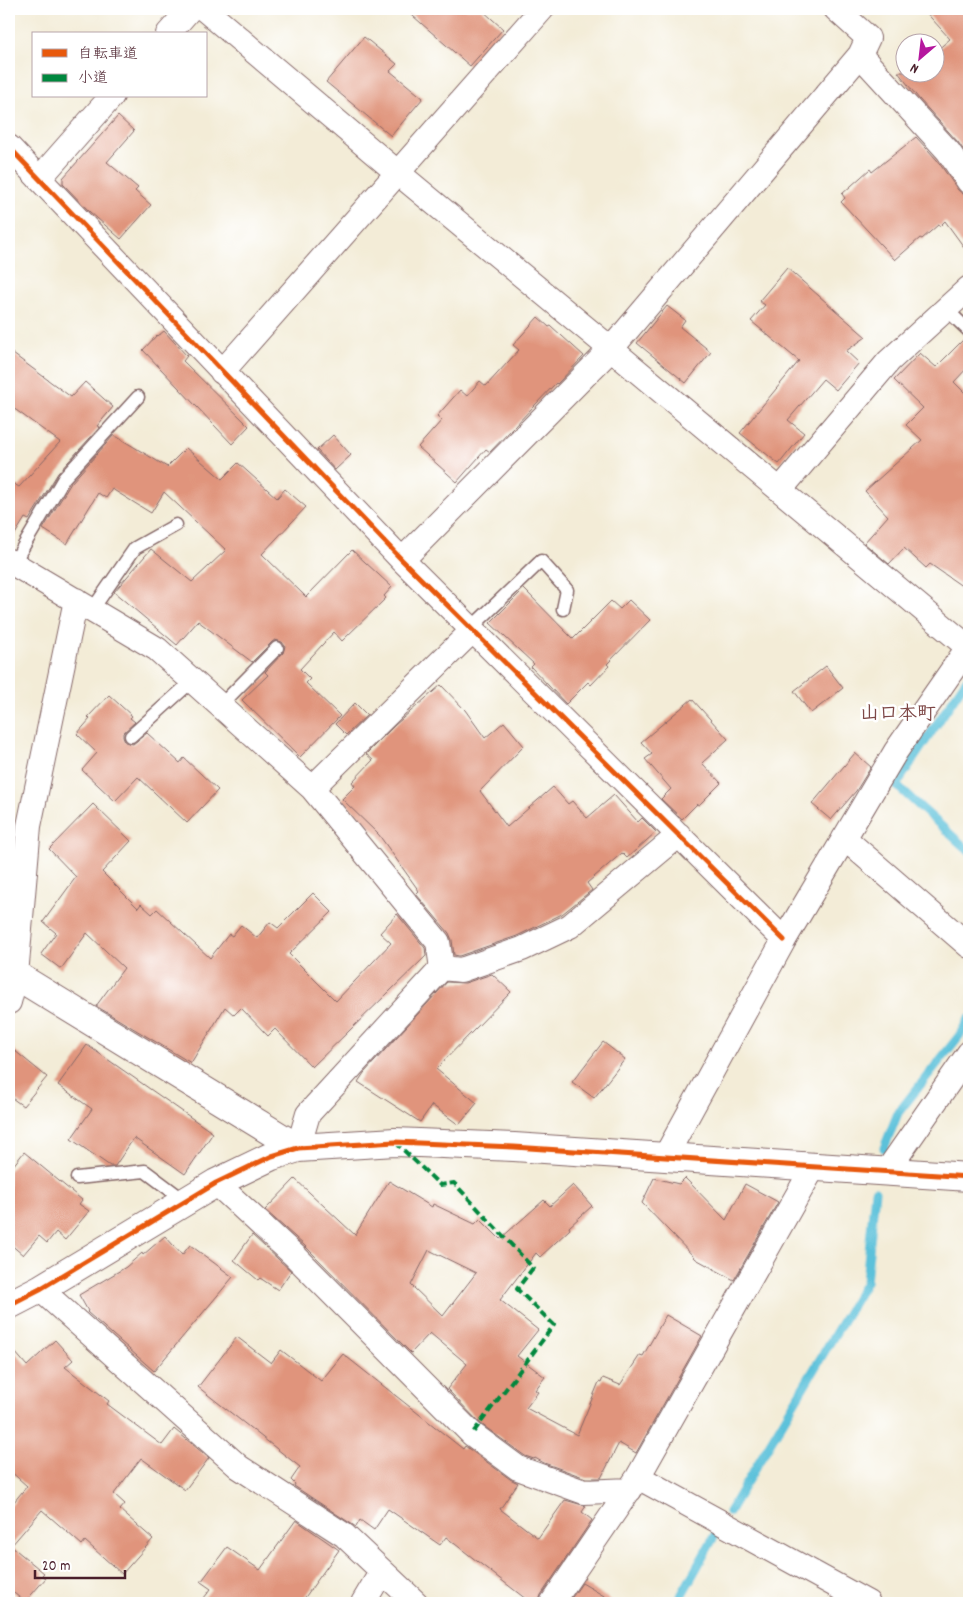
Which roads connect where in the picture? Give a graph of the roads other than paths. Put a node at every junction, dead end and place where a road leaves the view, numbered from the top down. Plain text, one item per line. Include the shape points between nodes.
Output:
1 (190, 9) edge
2 (204, 9) edge
3 (542, 9) edge
4 (836, 9) edge
5 (170, 32) edge
6 (860, 55) junction
7 (110, 98) edge
8 (9, 147) edge
9 (398, 173) junction
10 (39, 179) junction
11 (969, 182) edge
12 (969, 288) edge
13 (946, 309) junction
14 (969, 331) edge
15 (611, 348) junction
16 (222, 372) junction
17 (138, 397) dead end
18 (780, 490) junction
19 (176, 525) dead end
20 (402, 560) junction
21 (11, 563) edge
22 (84, 605) junction
23 (563, 609) dead end
24 (472, 629) junction
25 (969, 647) edge
26 (277, 648) dead end
27 (192, 681) junction
28 (220, 706) junction
29 (131, 736) dead end
30 (312, 788) junction
31 (679, 835) junction
32 (844, 838) junction
33 (784, 940) junction
34 (969, 946) edge
35 (442, 968) junction
36 (12, 973) edge
37 (9, 1002) edge
38 (969, 1053) edge
39 (298, 1148) junction
40 (665, 1157) junction
41 (814, 1166) junction
42 (887, 1171) junction
43 (969, 1176) edge
44 (78, 1178) dead end
45 (216, 1183) junction
46 (185, 1201) junction
47 (40, 1289) junction
48 (9, 1305) edge
49 (634, 1484) junction
50 (382, 1571) junction
51 (363, 1603) edge
52 (416, 1603) edge
53 (552, 1603) edge
54 (868, 1603) edge

1 - 5 street
2 - 9 street
3 - 9 street
4 - 6 street via 868,38
6 - 11 street via 948,151
6 - 15 street
7 - 10 street
8 - 10 street
9 - 15 street
9 - 16 street
10 - 16 street
12 - 13 street
13 - 14 lane
13 - 18 street via 889,361
15 - 18 street
15 - 20 street
16 - 20 street
17 - 21 lane via 64,478
18 - 25 street
19 - 22 lane via 136,548
20 - 24 street
21 - 22 street
22 - 27 street via 157,649
22 - 36 street via 29,826
23 - 24 lane via 567,590 541,561
24 - 30 street
24 - 31 street
25 - 32 street via 896,751
26 - 28 lane
27 - 28 street
27 - 29 lane
28 - 30 street
30 - 35 street via 438,942
31 - 33 street
31 - 35 street via 570,926 522,950 461,970
32 - 33 street
32 - 34 street
33 - 40 street
35 - 39 street via 308,1114
36 - 37 street
36 - 39 street
38 - 42 street
39 - 40 street via 395,1142
39 - 45 street via 272,1156
40 - 41 street
41 - 42 street
41 - 49 street
42 - 43 street
44 - 46 lane via 145,1171
45 - 46 street
45 - 49 street via 295,1256 472,1434 518,1468 584,1492
46 - 47 street
47 - 48 street
47 - 50 street via 239,1467 344,1535
49 - 53 street
49 - 54 street
50 - 51 street
50 - 52 street

